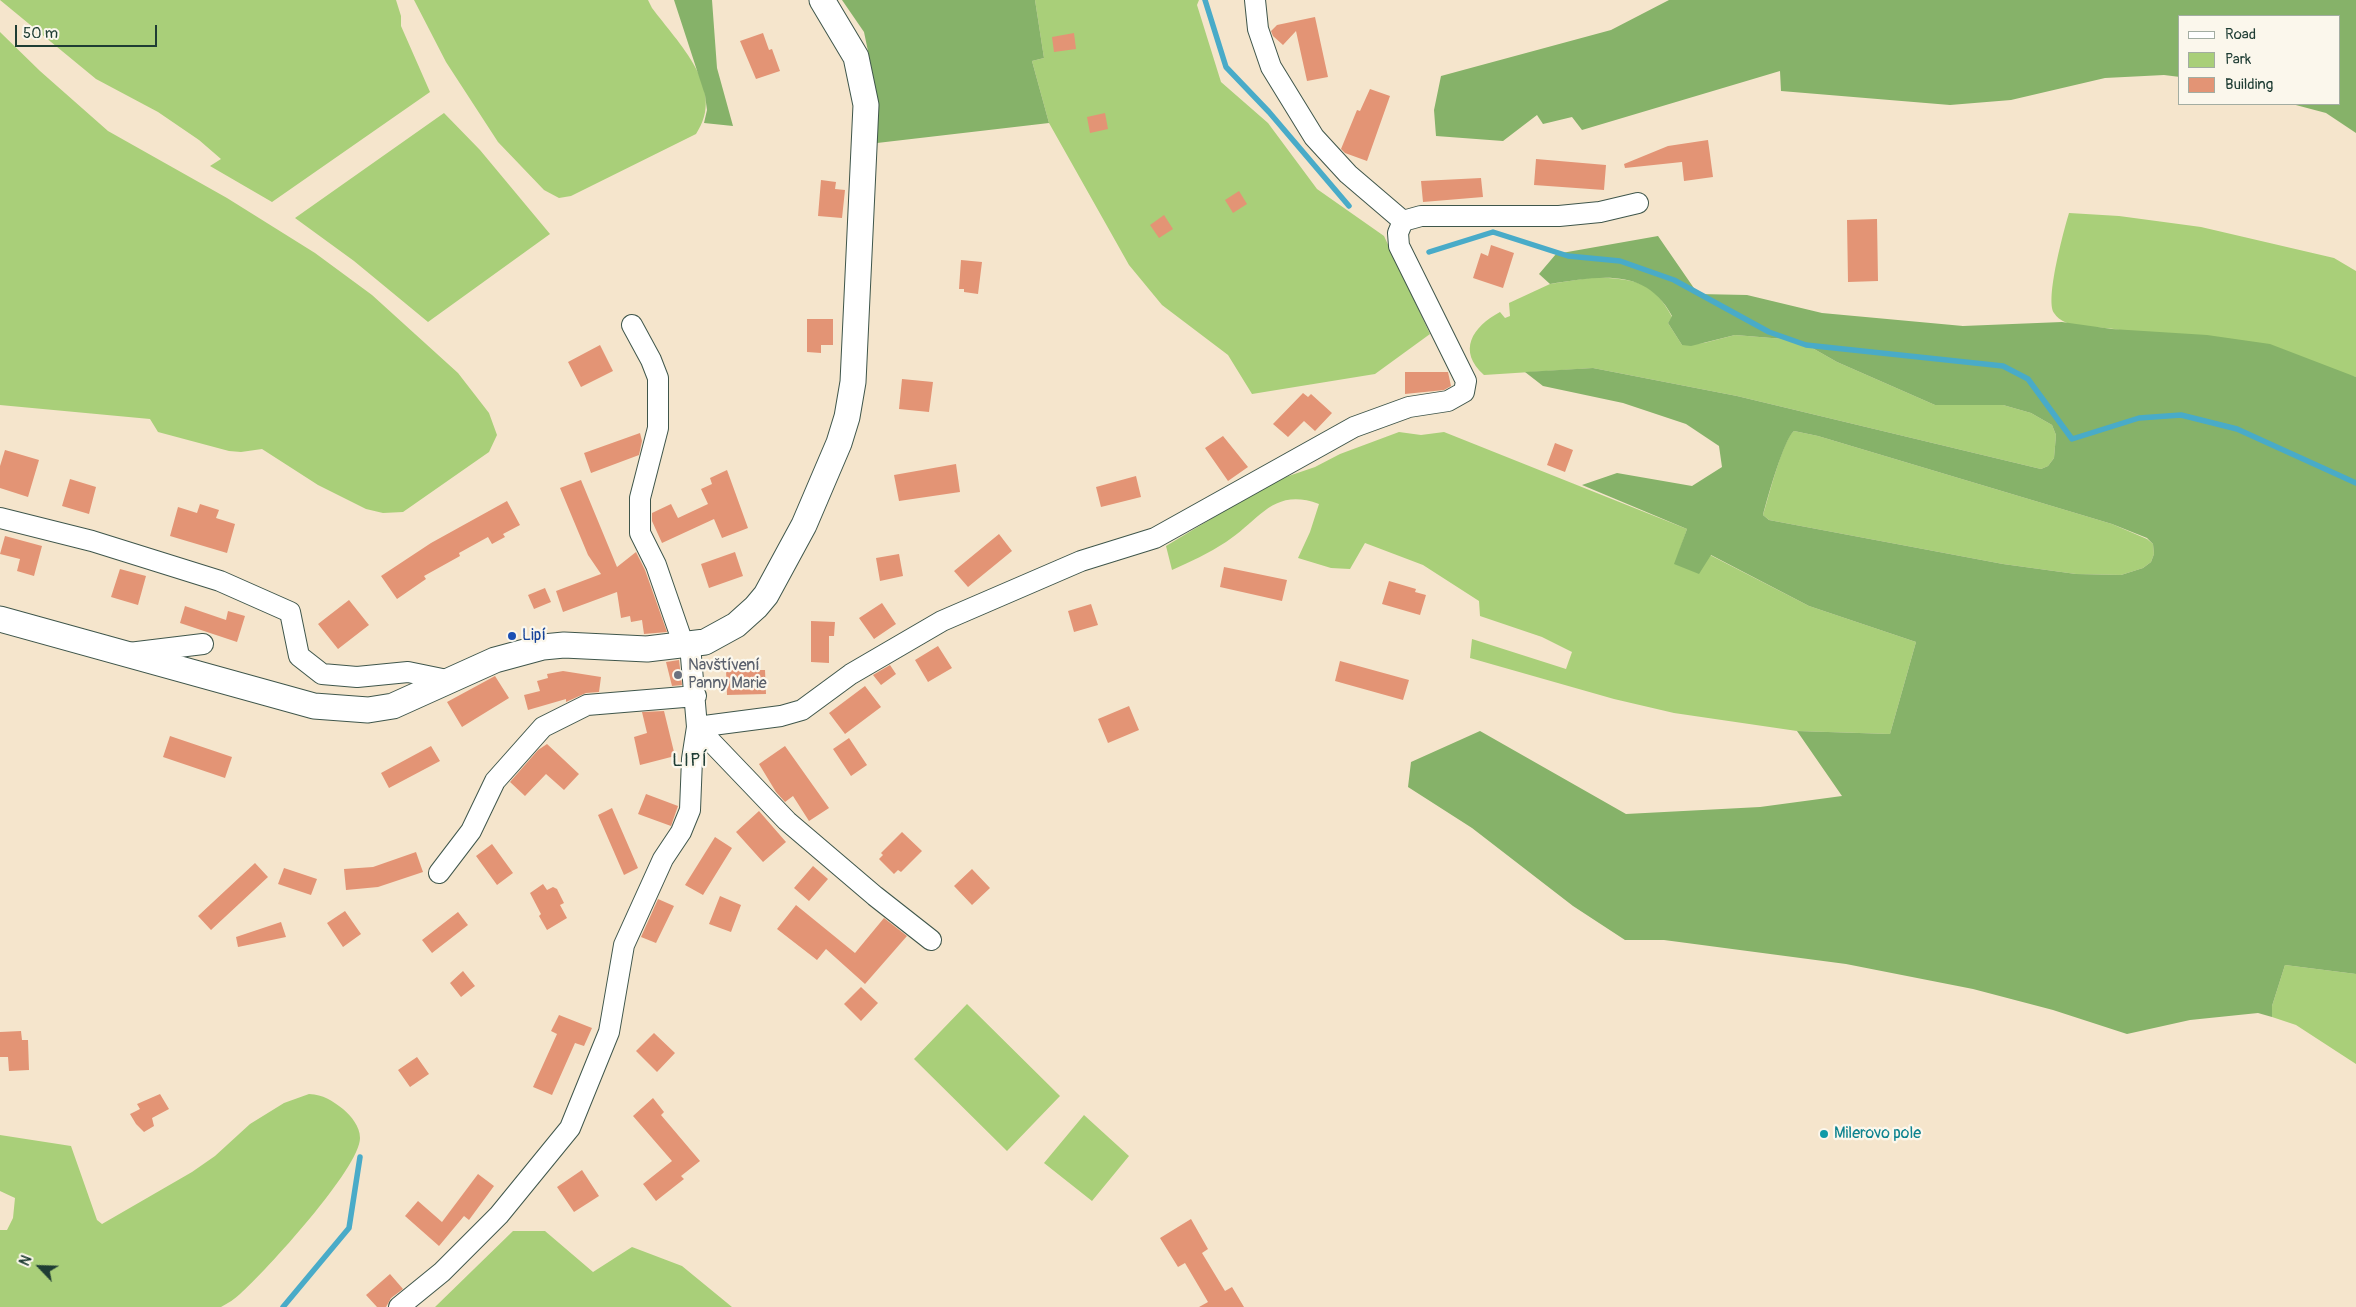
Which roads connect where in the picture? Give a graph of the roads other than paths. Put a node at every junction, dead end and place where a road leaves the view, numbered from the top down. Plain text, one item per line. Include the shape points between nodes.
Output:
1 (822, 0) edge
2 (1255, 0) edge
3 (1638, 203) dead end
4 (1403, 221) junction
5 (632, 325) dead end
6 (0, 518) edge
7 (0, 619) edge
8 (203, 644) dead end
9 (687, 645) junction
10 (122, 654) junction
11 (452, 681) junction
12 (696, 696) junction
13 (697, 727) junction
14 (439, 873) dead end
15 (931, 940) dead end
16 (399, 1307) edge

1 - 9 street via 856,57 866,105 853,382 847,417 804,526 771,586 756,607 736,625 716,637
2 - 4 street via 1258,29 1271,67 1314,136 1348,174
3 - 4 street via 1600,212 1559,216 1420,216
4 - 13 street via 1398,233 1399,246 1466,381 1464,392 1448,401 1409,407 1354,427 1155,538 1081,561 942,622 851,674 802,710 781,716
5 - 9 street via 658,378 658,428 640,498 640,533
6 - 11 street via 92,540 220,581 290,612 299,656 322,674 357,676 408,672
7 - 10 street
8 - 10 street
9 - 11 street via 647,649 543,646 496,660
9 - 12 street
10 - 11 street via 300,703 337,708 368,710 394,706
12 - 13 street
12 - 14 street via 587,705 543,727 495,782 471,832
13 - 15 street via 787,821
13 - 16 street via 690,810 681,832 663,859 624,945 609,1032 570,1128 499,1215 442,1272

